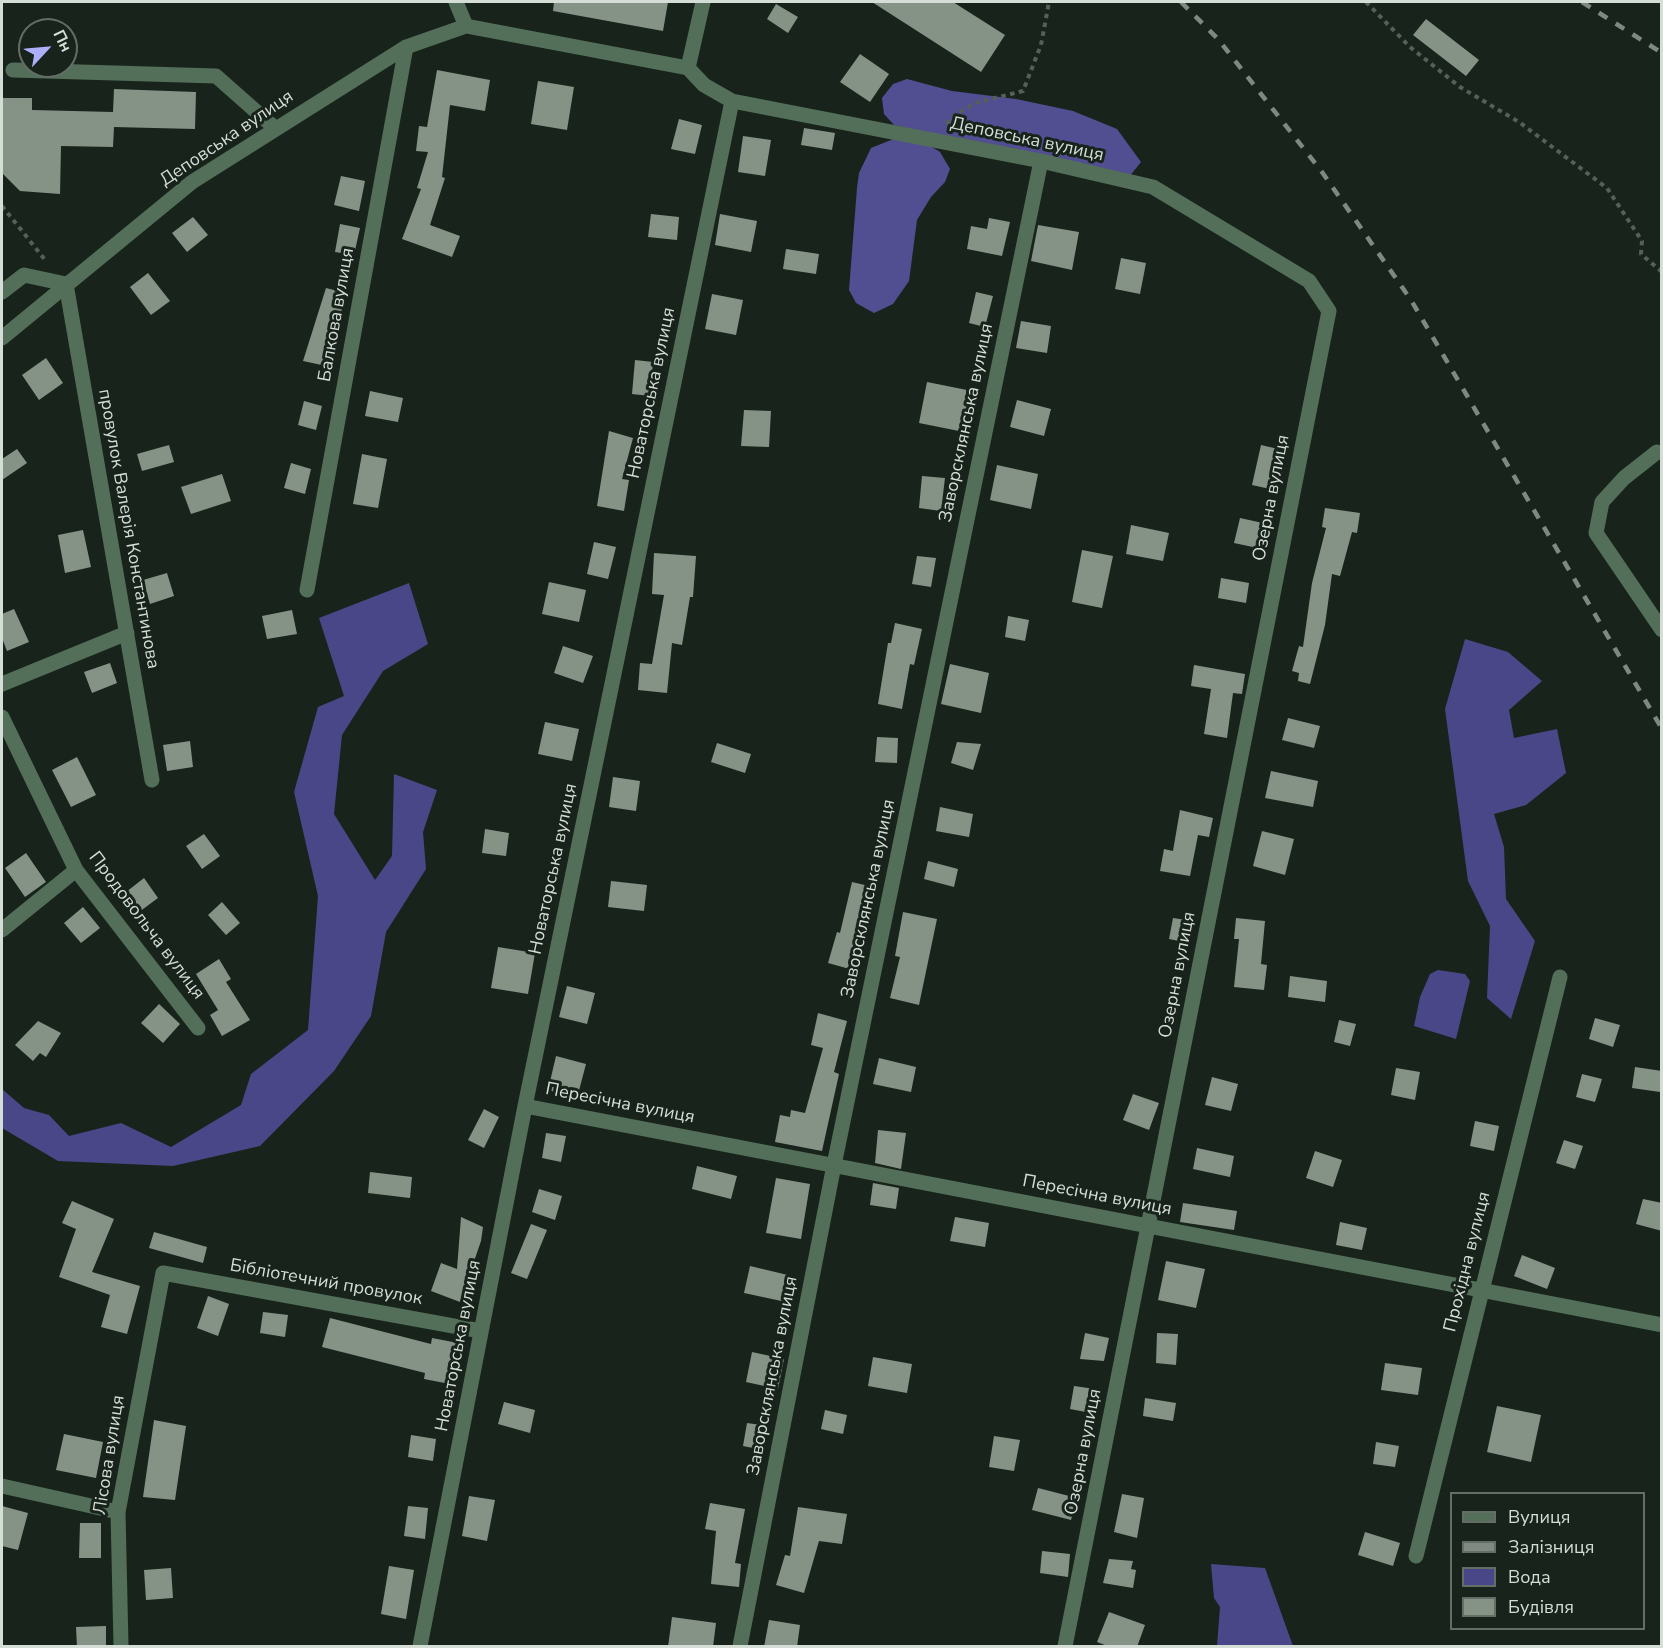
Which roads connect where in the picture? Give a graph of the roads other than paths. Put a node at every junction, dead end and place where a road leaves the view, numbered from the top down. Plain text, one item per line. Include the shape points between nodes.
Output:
1 (456, 2) edge
2 (703, 2) edge
3 (466, 26) junction
4 (406, 46) junction
5 (688, 68) junction
6 (13, 70) dead end
7 (732, 100) junction
8 (276, 129) junction
9 (1041, 161) junction
10 (66, 284) junction
11 (2, 292) edge
12 (1329, 311) joint
13 (2, 338) edge
14 (1657, 452) dead end
15 (307, 590) dead end
16 (1662, 630) edge
17 (127, 633) junction
18 (2, 684) edge
19 (2, 717) edge
20 (152, 780) dead end
21 (76, 870) junction
22 (2, 930) edge
23 (1560, 977) dead end
24 (198, 1028) dead end
25 (525, 1106) junction
26 (834, 1165) junction
27 (1148, 1226) junction
28 (163, 1273) joint
29 (1481, 1290) junction
30 (1662, 1325) edge
31 (481, 1331) junction
32 (2, 1486) edge
33 (118, 1512) junction
34 (1416, 1556) dead end
35 (121, 1647) edge
36 (420, 1647) edge
37 (740, 1647) edge
38 (1065, 1647) edge

1 - 3 street
2 - 5 street
3 - 4 street, Деповська вулиця
3 - 5 street, Деповська вулиця
4 - 8 street, Деповська вулиця
4 - 15 street, Балкова вулиця
5 - 7 street, Деповська вулиця via 704,85
6 - 8 street via 216,76
7 - 9 street, Деповська вулиця
7 - 25 street, Новаторська вулиця
8 - 10 street, Деповська вулиця via 192,182
9 - 12 street, Деповська вулиця via 1153,187 1310,281
9 - 26 street, Заворсклянська вулиця
10 - 11 street via 24,275
10 - 13 street, Деповська вулиця
10 - 17 street, провулок Валерія Константинова
12 - 27 street, Озерна вулиця
14 - 16 street via 1602,502 1596,533
17 - 18 street
17 - 20 street, провулок Валерія Константинова
19 - 21 street, Продовольча вулиця
21 - 22 street
21 - 24 street, Продовольча вулиця
23 - 29 street, Прохідна вулиця
25 - 26 street, Пересічна вулиця
25 - 31 street, Новаторська вулиця
26 - 27 street, Пересічна вулиця
26 - 37 street, Заворсклянська вулиця
27 - 29 street, Пересічна вулиця
27 - 38 street, Озерна вулиця
28 - 31 street, Бібліотечний провулок
28 - 33 street, Лісова вулиця
29 - 30 street, Пересічна вулиця
29 - 34 street, Прохідна вулиця
31 - 36 street, Новаторська вулиця
32 - 33 street
33 - 35 street, Лісова вулиця

